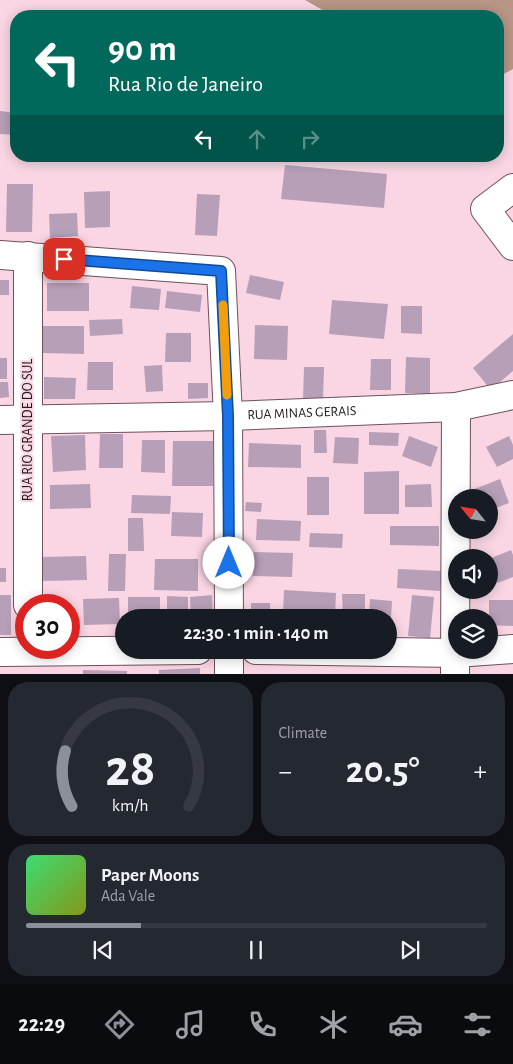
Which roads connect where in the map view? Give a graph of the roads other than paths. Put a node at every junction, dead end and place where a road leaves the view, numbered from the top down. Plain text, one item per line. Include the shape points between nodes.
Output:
1 (513, 188) edge
2 (513, 246) edge
3 (0, 255) edge
4 (28, 256) junction
5 (513, 395) edge
6 (456, 407) junction
7 (228, 416) junction
8 (0, 420) edge
9 (28, 420) junction
10 (28, 594) edge
11 (229, 609) edge
12 (513, 648) edge
13 (0, 652) edge
14 (115, 654) edge
15 (15, 655) edge
16 (80, 656) edge
17 (229, 659) edge
18 (394, 659) edge
19 (455, 663) edge
20 (229, 674) edge

1 - 2 street via 485,208
3 - 4 street
4 - 7 street via 221,271
4 - 9 street, RUA RIO GRANDE DO SUL
5 - 6 street, RUA MINAS GERAIS
6 - 7 street, RUA MINAS GERAIS
6 - 19 street
7 - 9 street, RUA MINAS GERAIS
7 - 11 street
8 - 9 street, RUA MINAS GERAIS
9 - 10 street, RUA RIO GRANDE DO SUL
12 - 19 street
13 - 15 street
14 - 16 street
17 - 20 street
18 - 19 street

